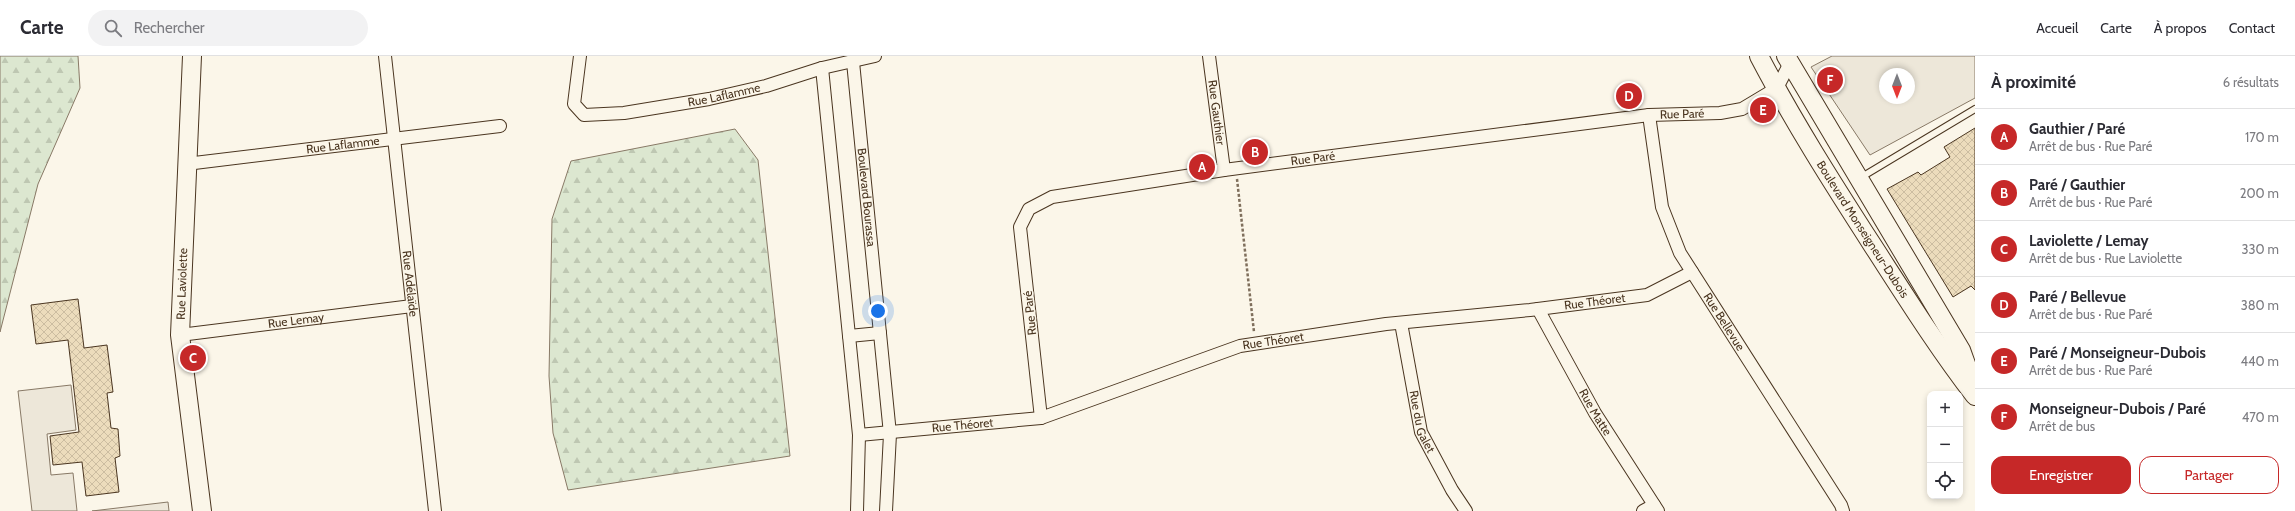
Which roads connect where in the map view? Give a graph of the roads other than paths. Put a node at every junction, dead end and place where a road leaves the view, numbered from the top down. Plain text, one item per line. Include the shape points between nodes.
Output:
1 (192, 56) edge
2 (385, 56) edge
3 (580, 56) edge
4 (875, 56) edge
5 (1209, 56) edge
6 (1759, 56) edge
7 (1790, 59) edge
8 (853, 62) junction
9 (822, 68) junction
10 (1777, 88) junction
11 (1975, 109) edge
12 (1649, 115) junction
13 (500, 126) dead end
14 (395, 138) junction
15 (186, 164) junction
16 (1230, 169) junction
17 (1858, 179) junction
18 (1692, 272) junction
19 (412, 306) junction
20 (1538, 309) junction
21 (1401, 323) junction
22 (880, 333) junction
23 (180, 334) junction
24 (849, 336) junction
25 (1975, 389) edge
26 (1975, 396) edge
27 (1041, 418) junction
28 (890, 432) junction
29 (859, 434) junction
30 (1656, 508) edge
31 (202, 511) edge
32 (435, 511) edge
33 (857, 511) edge
34 (886, 511) edge
35 (1466, 511) edge
36 (1643, 511) edge
37 (1843, 511) edge

1 - 15 street, Rue Laviolette
2 - 14 street, Rue Adélaïde
3 - 9 street, Rue Laflamme via 574,104 584,115 624,113 731,94
4 - 8 street, Rue Laflamme
5 - 16 street, Rue Gauthier
6 - 10 street, Boulevard Monseigneur-Dubois
7 - 10 street
7 - 17 street, Boulevard Monseigneur-Dubois
8 - 9 street, Rue Laflamme
8 - 22 street, Boulevard Bourassa
9 - 24 street
10 - 12 street, Rue Paré via 1742,109 1720,113
10 - 26 street, Boulevard Monseigneur-Dubois via 1786,108 1945,358
11 - 17 lane
12 - 16 street, Rue Paré
12 - 18 street, Rue Bellevue via 1662,207 1680,253
13 - 14 street, Rue Laflamme
14 - 15 street, Rue Laflamme
14 - 19 street, Rue Adélaïde
15 - 23 street, Rue Laviolette
16 - 27 street, Rue Paré via 1052,197 1029,209 1020,227
17 - 25 street, Boulevard Monseigneur-Dubois via 1961,350
18 - 20 street, Rue Théoret via 1647,295
18 - 37 street, Rue Bellevue
19 - 23 street, Rue Lemay
19 - 32 street, Rue Adélaïde
20 - 21 street, Rue Théoret
20 - 30 street, Rue Matte via 1595,413
21 - 27 street, Rue Théoret via 1240,346
21 - 35 street, Rue du Galet via 1421,432
22 - 24 street
22 - 28 street, Boulevard Bourassa
23 - 31 street, Rue Laviolette
24 - 29 street
27 - 28 street, Rue Théoret
28 - 29 street, Rue Théoret
28 - 34 street, Boulevard Bourassa
29 - 33 street
30 - 36 street

